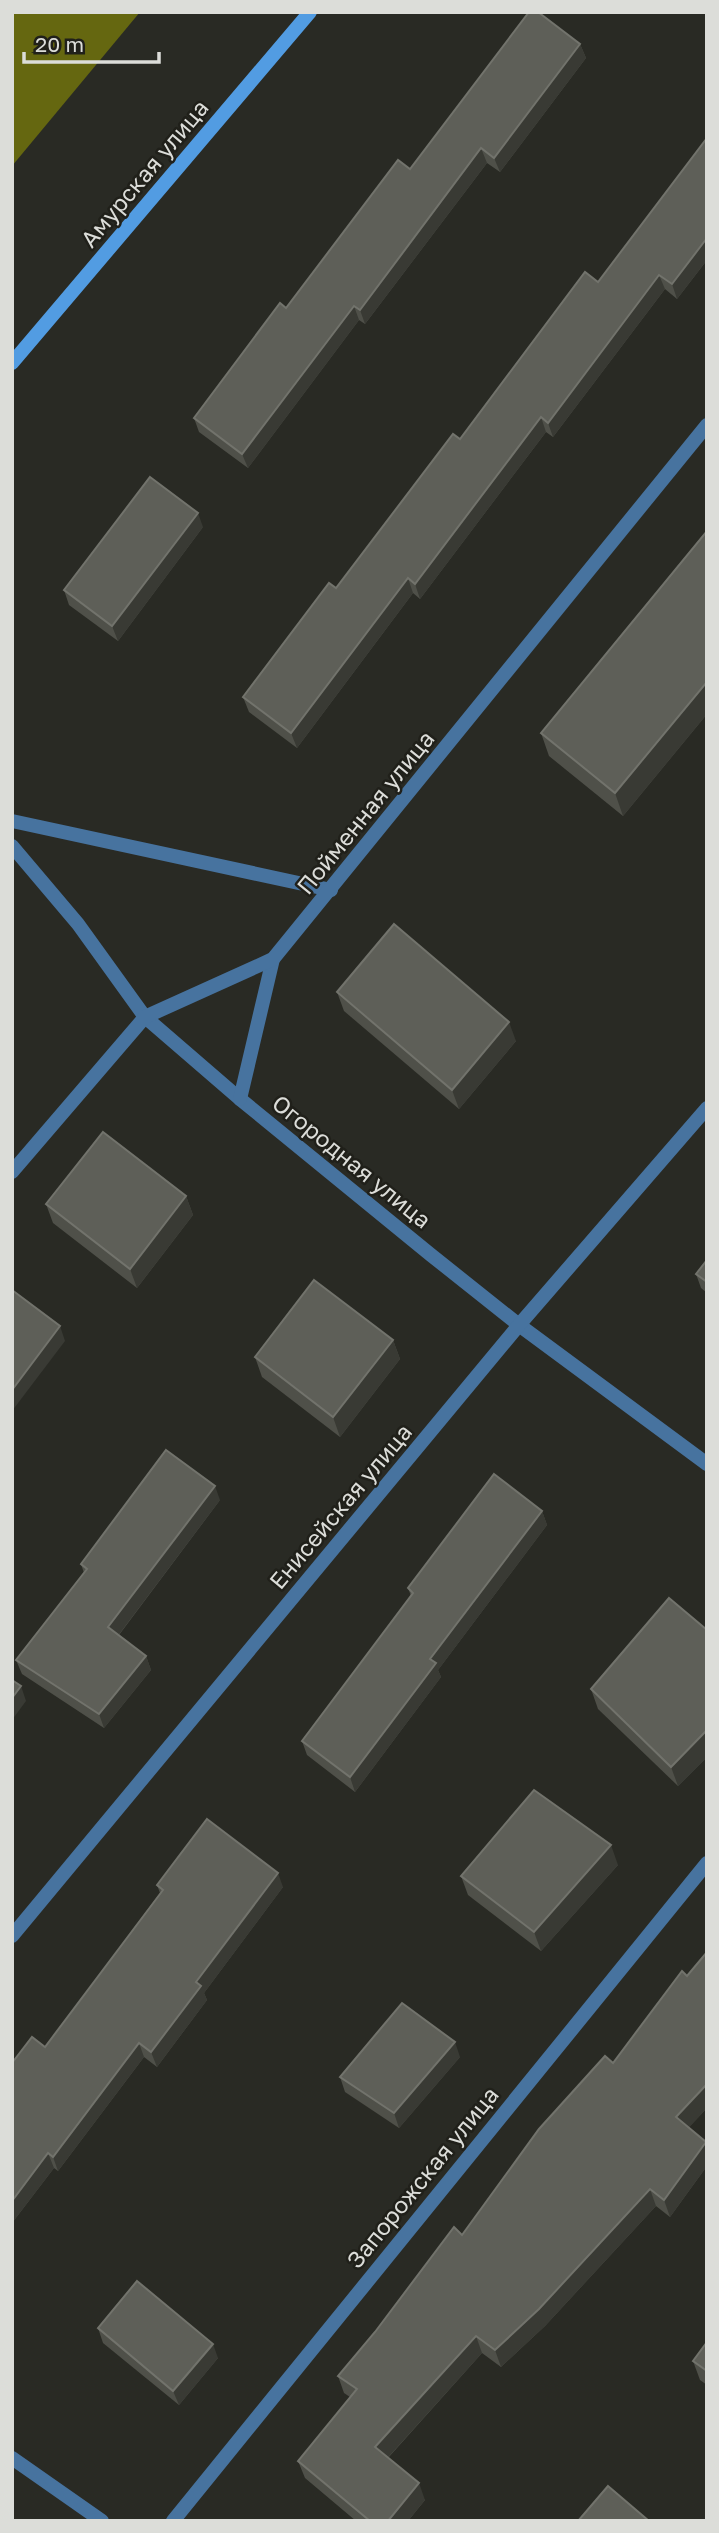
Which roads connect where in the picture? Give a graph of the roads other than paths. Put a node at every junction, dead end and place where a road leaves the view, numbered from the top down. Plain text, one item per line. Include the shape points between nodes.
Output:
1 (310, 12) edge
2 (12, 363) edge
3 (707, 425) edge
4 (12, 821) edge
5 (12, 846) edge
6 (331, 890) junction
7 (273, 959) junction
8 (145, 1017) junction
9 (240, 1099) junction
10 (707, 1108) edge
11 (12, 1172) edge
12 (519, 1325) junction
13 (707, 1464) edge
14 (707, 1863) edge
15 (12, 1936) edge
16 (12, 2458) edge
17 (102, 2521) edge
18 (173, 2521) edge

1 - 2 street, Амурская улица
3 - 6 street, Пойменная улица
4 - 6 street
5 - 8 street, Огородная улица via 78,924
6 - 7 street, Пойменная улица
7 - 8 street, Пойменная улица
7 - 9 street
8 - 9 street, Огородная улица
8 - 11 street, Пойменная улица
9 - 12 street, Огородная улица
10 - 12 street, Енисейская улица
12 - 13 street, Огородная улица
12 - 15 street, Енисейская улица
14 - 18 street, Запорожская улица
16 - 17 street

